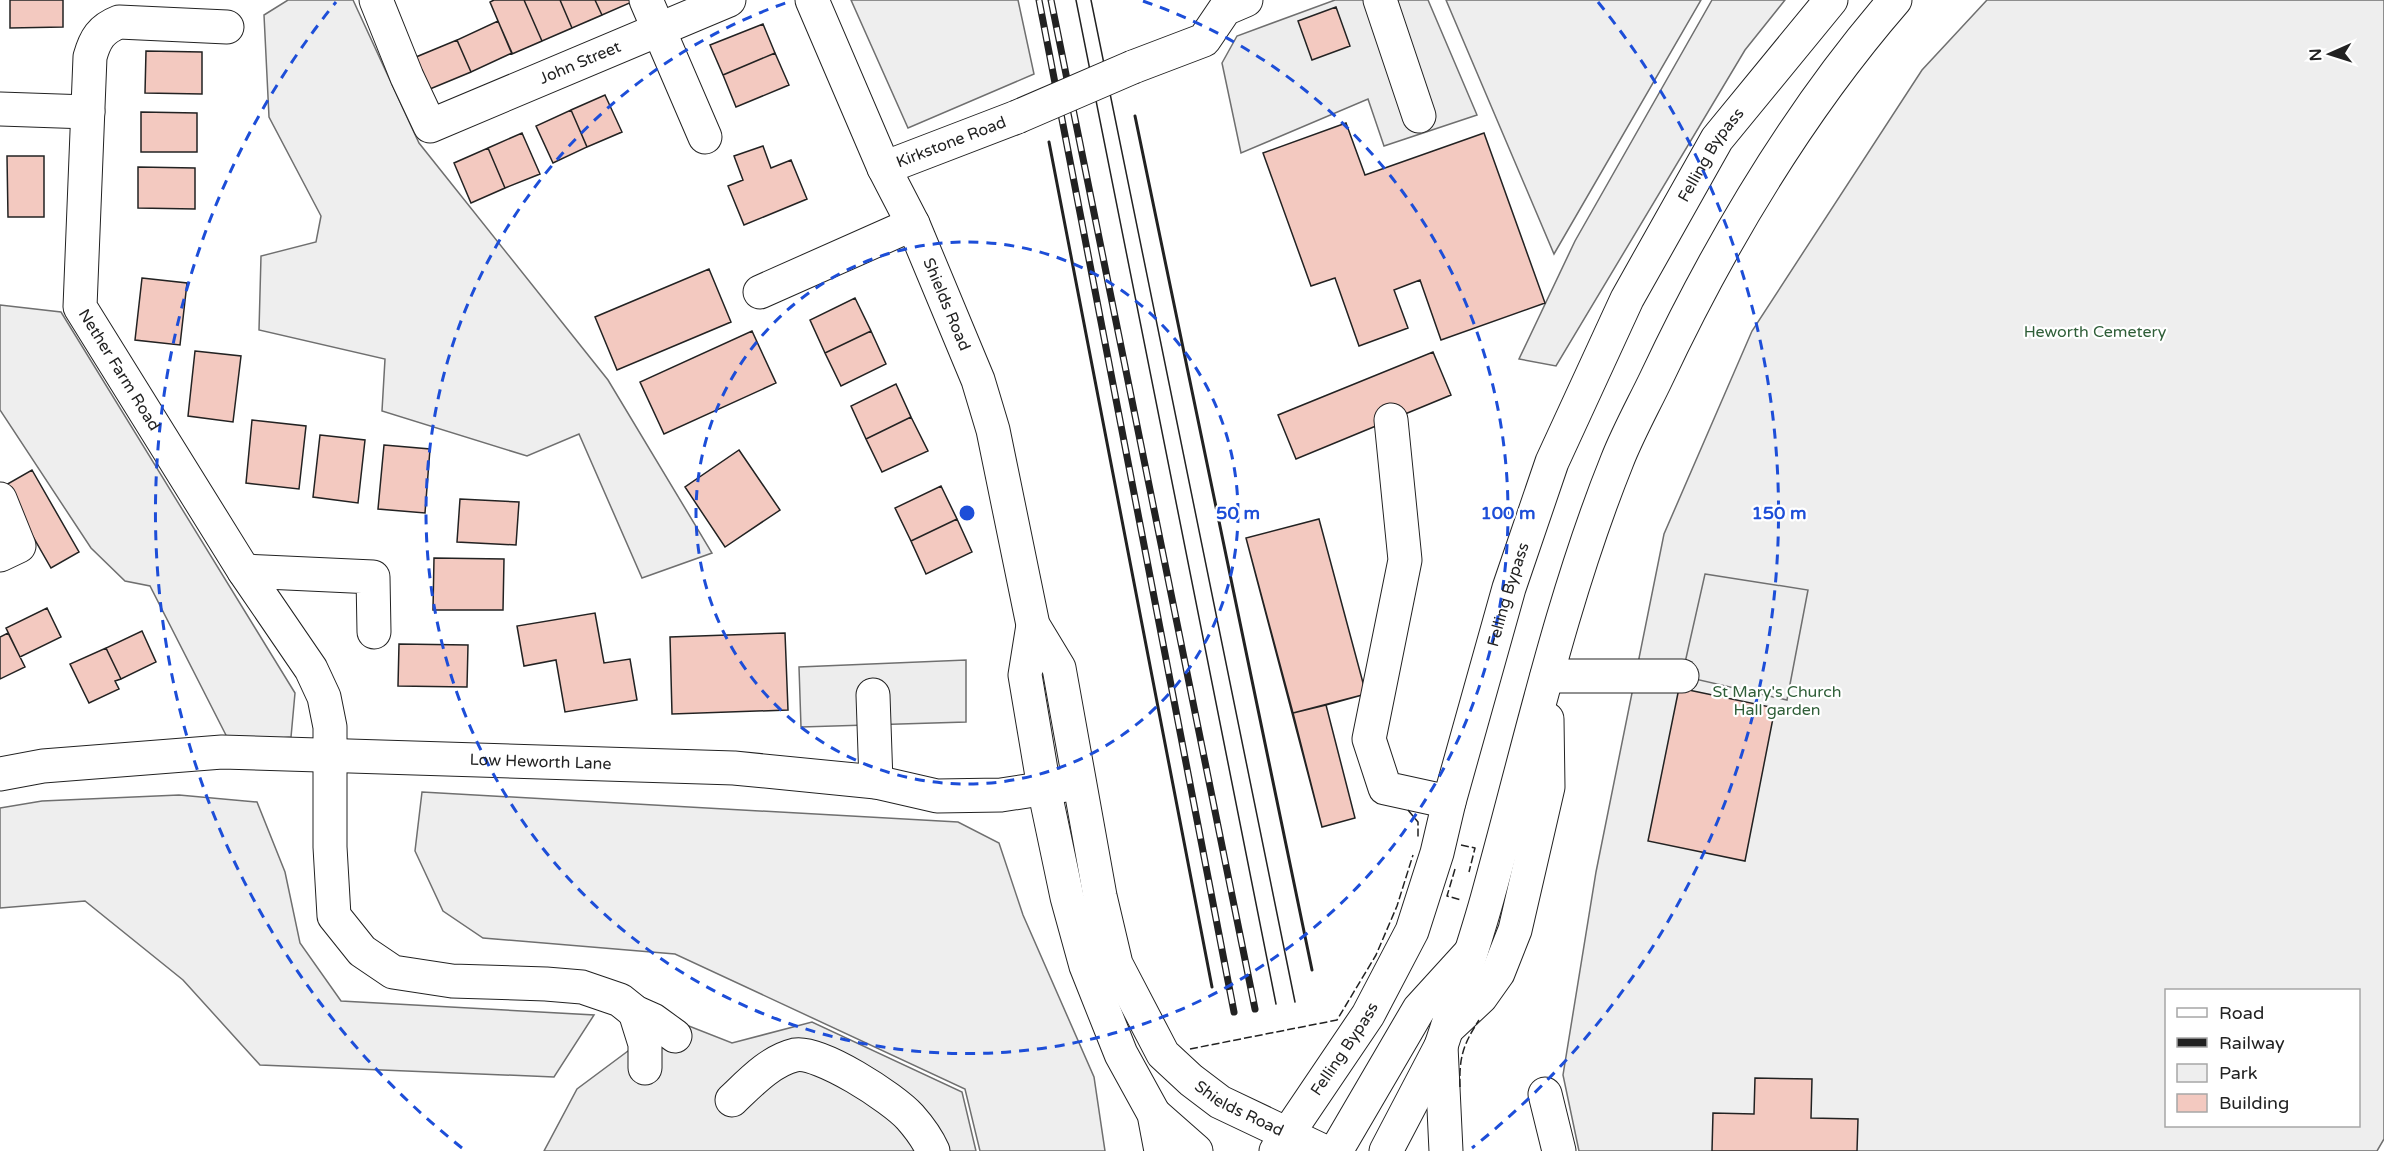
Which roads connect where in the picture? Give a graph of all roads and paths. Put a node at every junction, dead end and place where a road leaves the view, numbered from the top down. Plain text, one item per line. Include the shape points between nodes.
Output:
1 (376, 0) edge
2 (729, 0) edge
3 (812, 0) edge
4 (1246, 0) edge
5 (1380, 0) edge
6 (1831, 0) edge
7 (1895, 0) edge
8 (653, 15) edge
9 (227, 27) dead end
10 (0, 109) edge
11 (88, 112) junction
12 (1419, 116) dead end
13 (705, 137) dead end
14 (884, 168) junction
15 (914, 224) junction
16 (760, 292) dead end
17 (1391, 420) dead end
18 (0, 499) edge
19 (0, 555) edge
20 (244, 571) junction
21 (1033, 625) junction
22 (374, 632) dead end
23 (1547, 675) junction
24 (1682, 676) dead end
25 (873, 694) dead end
26 (330, 756) junction
27 (0, 774) edge
28 (876, 782) junction
29 (1079, 783) junction
30 (1044, 788) junction
31 (1449, 802) junction
32 (1470, 953) junction
33 (635, 1012) junction
34 (675, 1036) dead end
35 (1444, 1037) junction
36 (645, 1068) dead end
37 (1545, 1094) dead end
38 (732, 1100) dead end
39 (1154, 1114) junction
40 (1281, 1142) edge
41 (933, 1151) edge
42 (1161, 1151) edge
43 (1197, 1151) edge
44 (1323, 1151) edge
45 (1336, 1151) edge
46 (1386, 1151) edge
47 (1446, 1151) edge
48 (1559, 1151) edge

1 - 8 main road, John Street via 430,126
2 - 8 main road, John Street
3 - 14 main road, Shields Road
4 - 14 main road, Kirkstone Road, bridge via 1225,9 1204,40
5 - 12 main road
6 - 31 main road, Felling Bypass via 1717,139 1627,299 1552,462 1509,588
7 - 23 main road via 1793,132 1718,254 1617,460
8 - 13 main road
9 - 11 main road, Nether Farm Road via 119,22 106,27 94,41 90,57
10 - 11 main road
11 - 20 main road, Nether Farm Road via 80,307
14 - 15 main road, Shields Road
15 - 16 main road
15 - 21 main road, Shields Road via 978,380 993,430
17 - 31 main road via 1406,560 1369,739 1385,788
18 - 19 main road via 19,546
20 - 22 main road via 373,577
20 - 26 main road, Nether Farm Road via 311,669 324,697
21 - 29 main road, Shields Road via 1059,668
21 - 30 main road via 1025,675
23 - 24 main road
23 - 32 main road
23 - 35 main road via 1548,787 1515,930 1498,973 1482,997
25 - 28 main road
26 - 27 main road, Low Heworth Lane via 222,752 43,766
26 - 28 main road, Low Heworth Lane via 723,767
26 - 33 main road, Nether Farm Road via 334,916 362,951 393,972 452,981 582,987 620,1000
28 - 30 main road, Low Heworth Lane via 937,796 1001,795
29 - 30 main road, Low Heworth Lane
29 - 40 main road, Shields Road via 1116,964 1163,1054 1220,1102
30 - 39 main road via 1086,966 1120,1054
31 - 40 main road, Felling Bypass via 1412,931 1368,1015
32 - 35 main road
32 - 45 main road via 1419,1010
33 - 34 main road, Nether Farm Road
33 - 36 main road via 645,1044
35 - 46 main road
35 - 47 main road
37 - 48 main road
38 - 41 main road via 772,1064 796,1055 810,1055 850,1073 909,1116
39 - 42 main road
39 - 43 main road
40 - 44 main road, Shields Road

